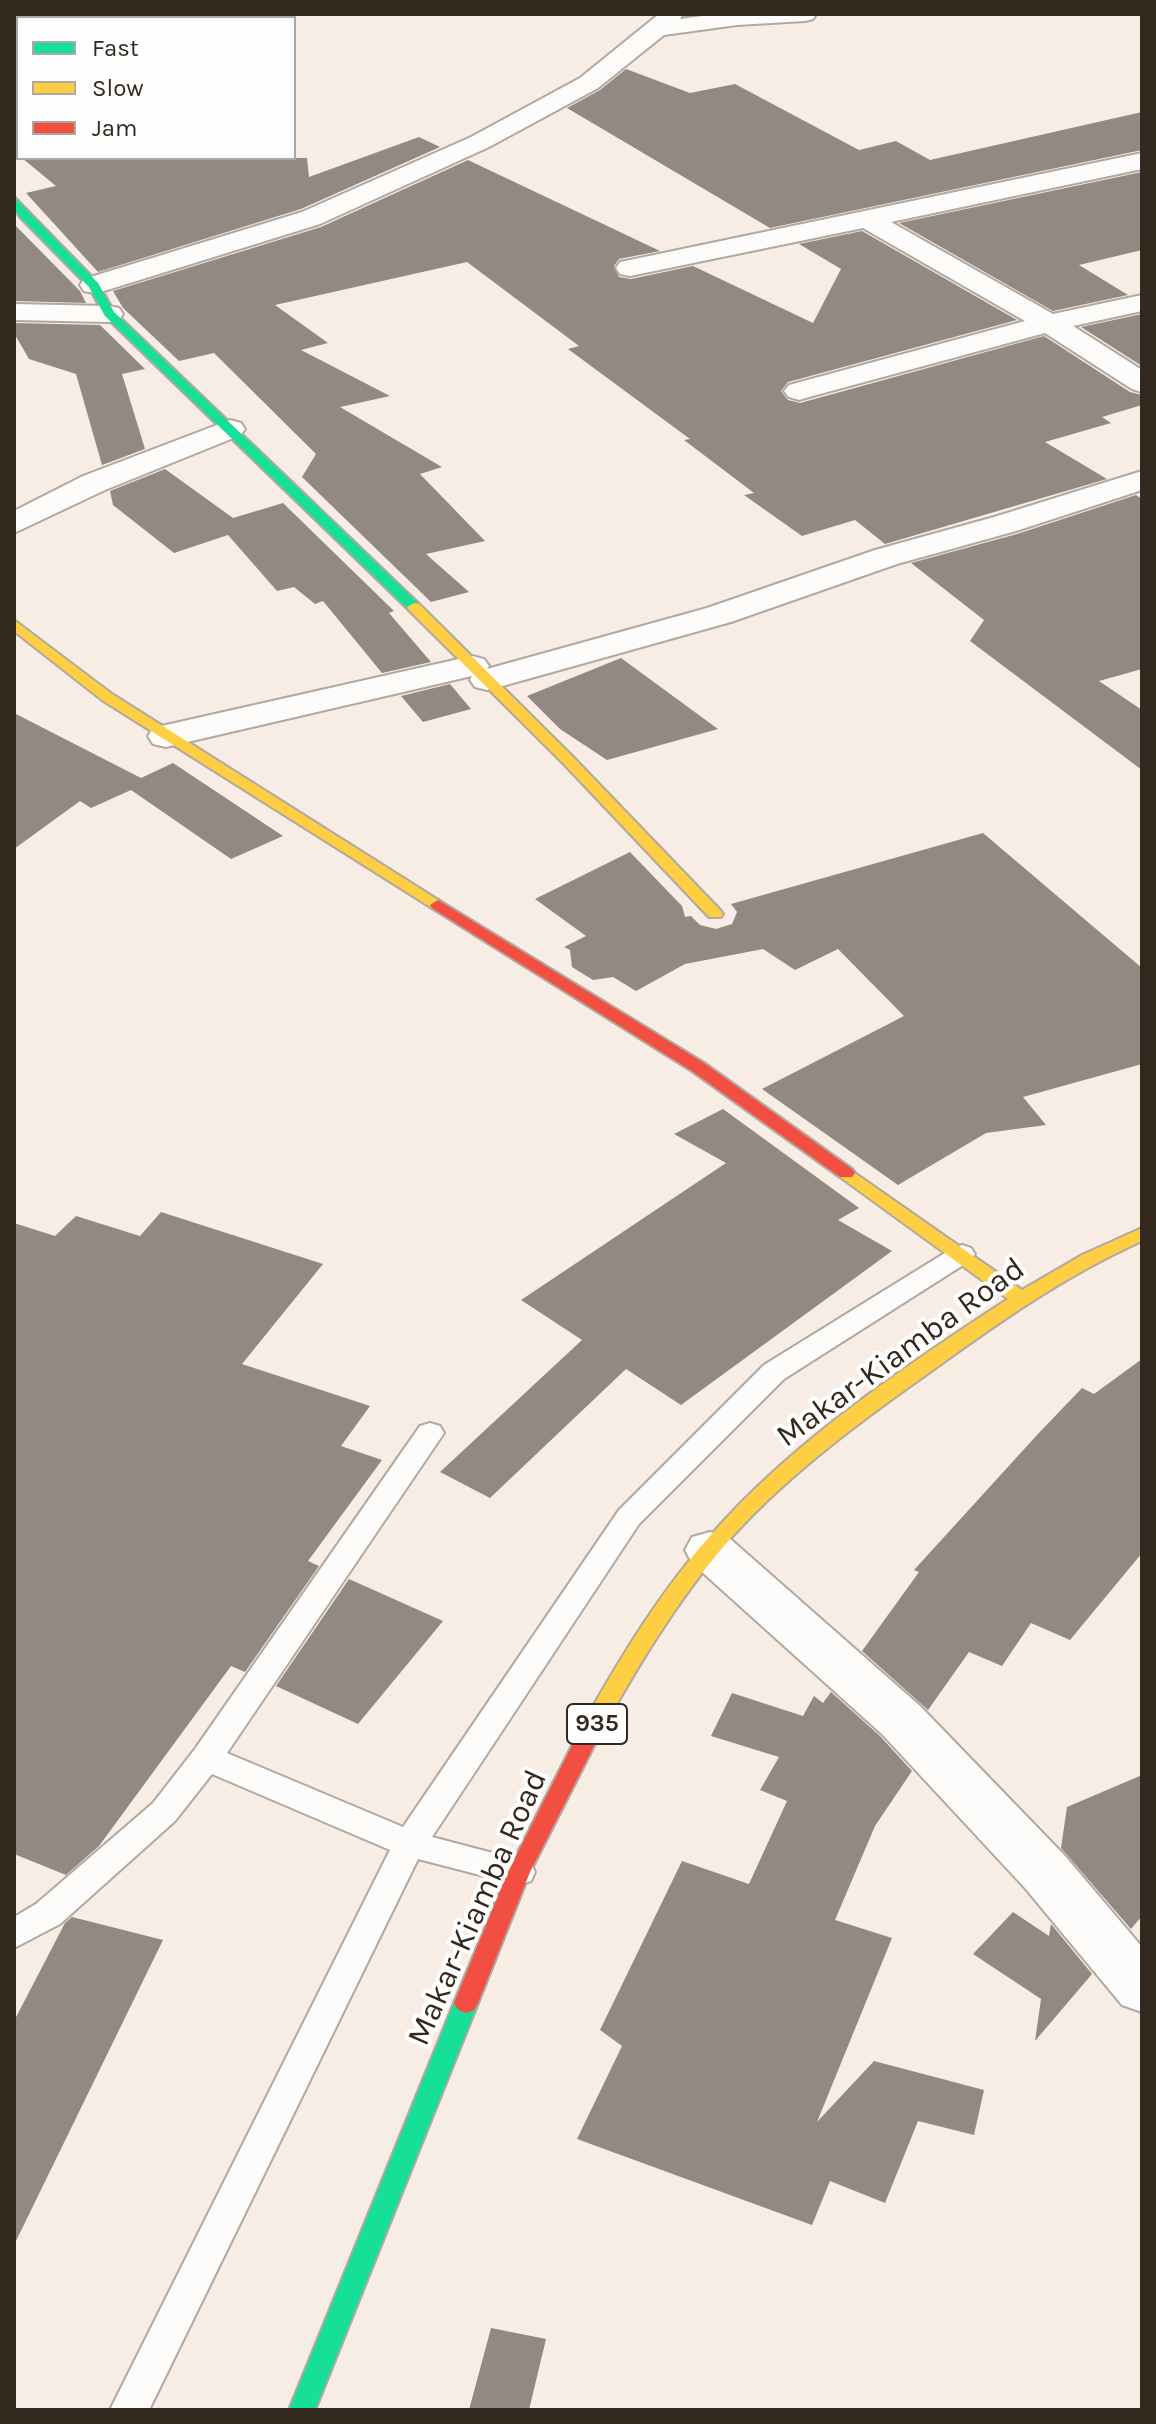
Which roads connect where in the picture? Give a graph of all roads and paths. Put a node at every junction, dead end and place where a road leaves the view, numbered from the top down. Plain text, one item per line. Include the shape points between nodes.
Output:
1 (805, 14) edge
2 (664, 21) edge
3 (1142, 161) edge
4 (14, 200) edge
5 (867, 219) junction
6 (630, 268) dead end
7 (94, 285) junction
8 (1142, 303) edge
9 (14, 312) edge
10 (109, 314) junction
11 (1049, 323) junction
12 (1142, 383) edge
13 (799, 391) dead end
14 (230, 429) junction
15 (1142, 480) edge
16 (14, 523) edge
17 (14, 624) edge
18 (480, 673) junction
19 (166, 736) junction
20 (715, 914) dead end
21 (1142, 1234) edge
22 (962, 1254) junction
23 (1020, 1298) junction
24 (430, 1433) dead end
25 (710, 1550) junction
26 (206, 1758) junction
27 (409, 1844) junction
28 (519, 1872) junction
29 (14, 1934) edge
30 (1142, 1988) edge
31 (129, 2410) edge
32 (302, 2410) edge

1 - 2 street
2 - 7 street via 589,83 356,200 280,229
3 - 5 street
4 - 7 street
5 - 6 street
5 - 11 street
7 - 10 street
8 - 11 street
9 - 10 street
10 - 14 street
11 - 12 street
11 - 13 street
14 - 16 street via 94,483
14 - 18 street
15 - 18 street via 886,557 719,615
17 - 19 street
18 - 19 street
18 - 20 street
19 - 22 street via 698,1067
21 - 23 street, Makar-Kiamba Road / 935
22 - 23 street
22 - 27 lane via 774,1372 629,1517
23 - 25 street, Makar-Kiamba Road / 935 via 837,1429 751,1505
24 - 26 lane
25 - 28 street, Makar-Kiamba Road / 935 via 649,1634 561,1786
25 - 30 street via 901,1720 1045,1872
26 - 27 lane
26 - 29 lane via 164,1812 48,1914
27 - 28 lane
27 - 31 lane
28 - 32 street, Makar-Kiamba Road / 935

